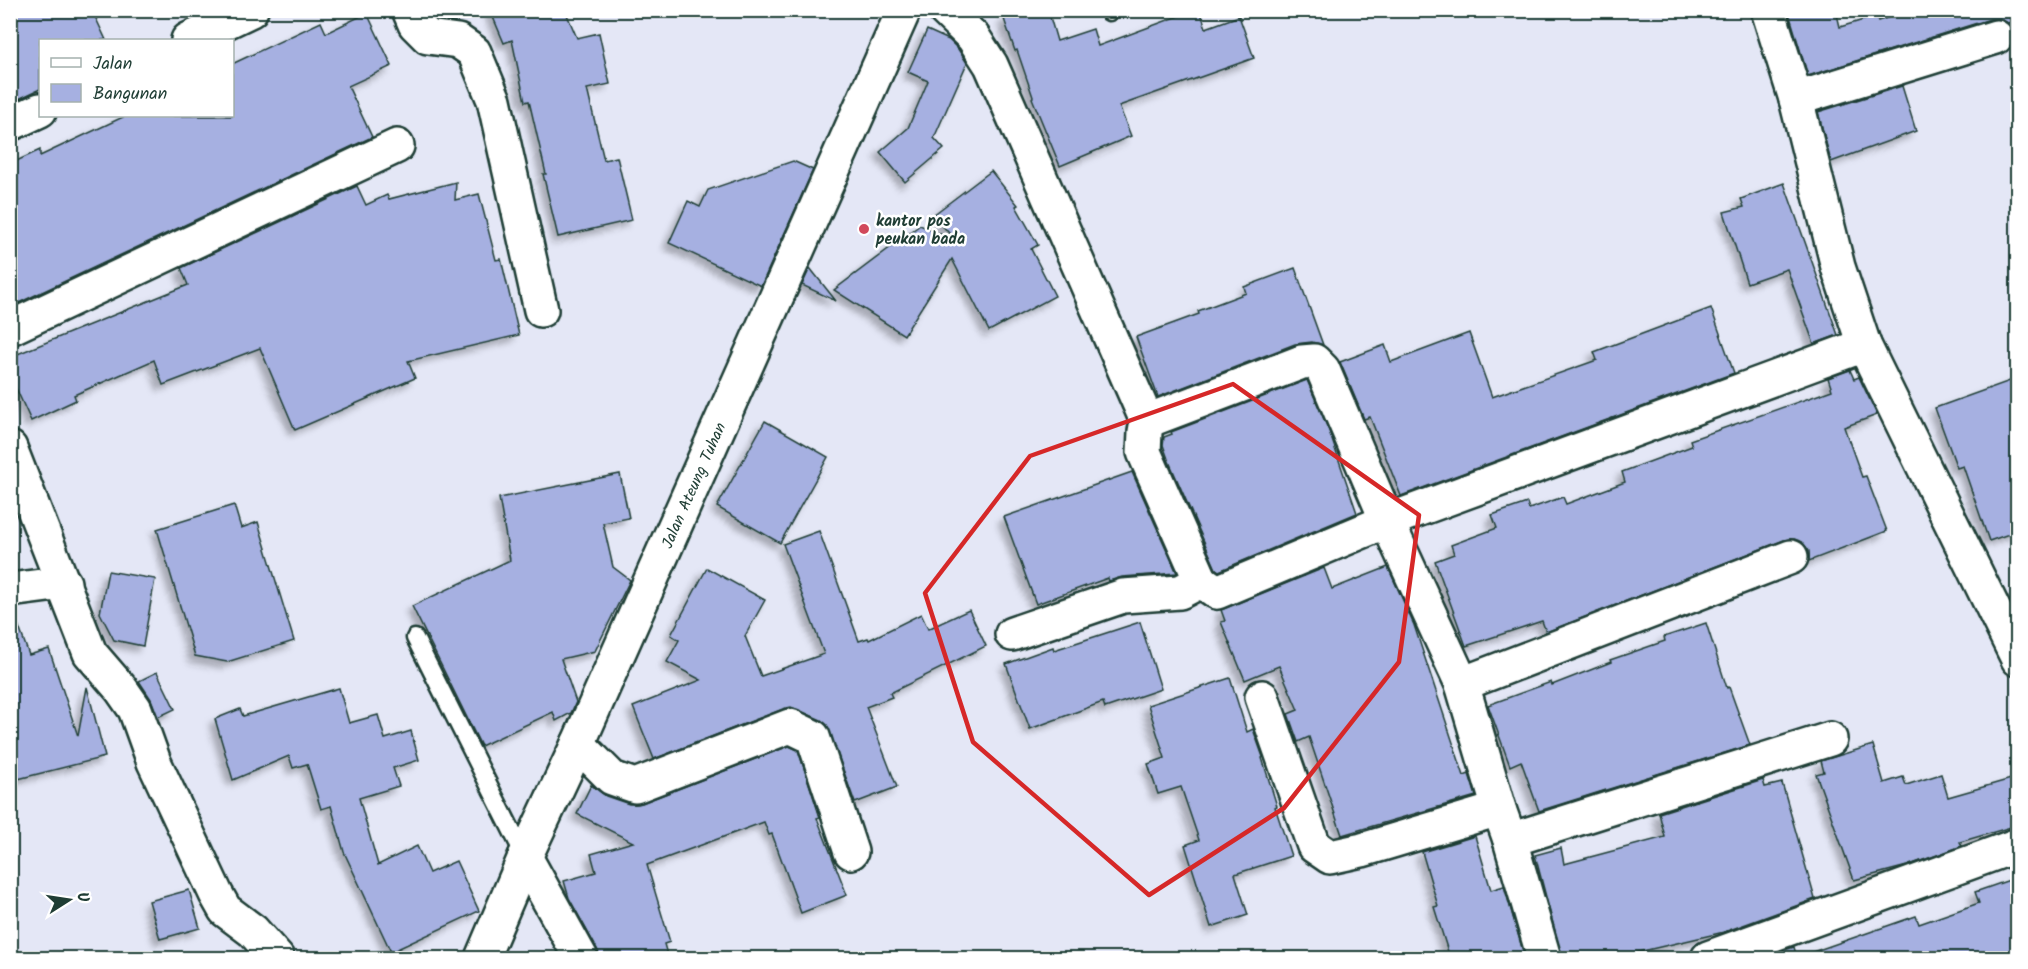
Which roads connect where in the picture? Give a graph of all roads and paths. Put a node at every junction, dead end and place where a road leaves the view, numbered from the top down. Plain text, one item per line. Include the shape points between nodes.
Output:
1 (251, 10) edge
2 (409, 10) edge
3 (904, 10) edge
4 (945, 10) edge
5 (1768, 10) edge
6 (1996, 37) dead end
7 (190, 39) edge
8 (1796, 99) junction
9 (39, 110) edge
10 (10, 124) edge
11 (397, 146) dead end
12 (541, 310) dead end
13 (10, 328) edge
14 (1864, 345) junction
15 (1148, 421) junction
16 (10, 448) edge
17 (1387, 521) junction
18 (1791, 557) dead end
19 (1201, 581) junction
20 (64, 583) junction
21 (10, 590) edge
22 (1011, 634) dead end
23 (414, 638) dead end
24 (2018, 659) edge
25 (1462, 684) junction
26 (1262, 697) dead end
27 (1830, 739) dead end
28 (578, 744) junction
29 (1498, 809) junction
30 (1510, 840) junction
31 (2018, 845) edge
32 (850, 852) dead end
33 (525, 856) junction
34 (277, 958) edge
35 (482, 958) edge
36 (581, 958) edge
37 (1544, 958) edge
38 (1708, 958) edge

1 - 7 street
2 - 12 street via 415,24 428,37 458,41 474,52 494,100
3 - 28 street, Jalan Ateung Tuhan
4 - 15 street via 973,38 991,64
5 - 8 street
6 - 8 street
8 - 14 street via 1838,267
9 - 10 street
11 - 13 street
14 - 17 street
14 - 24 street
15 - 17 street via 1302,362 1314,362 1323,370
15 - 19 street via 1144,452
16 - 20 street
17 - 19 street via 1217,592
17 - 25 street
18 - 25 street
19 - 22 street via 1180,592 1123,596
20 - 21 street
20 - 34 street via 90,652 135,709 154,762 225,910 253,931
23 - 33 lane
25 - 29 street
26 - 29 street via 1314,846 1330,857
27 - 30 street
28 - 32 street via 612,778 635,786 790,726 813,736
28 - 33 street, Jalan Ateung Tuhan
29 - 30 street
30 - 37 street
31 - 38 street
33 - 35 street, Jalan Ateung Tuhan
33 - 36 street

